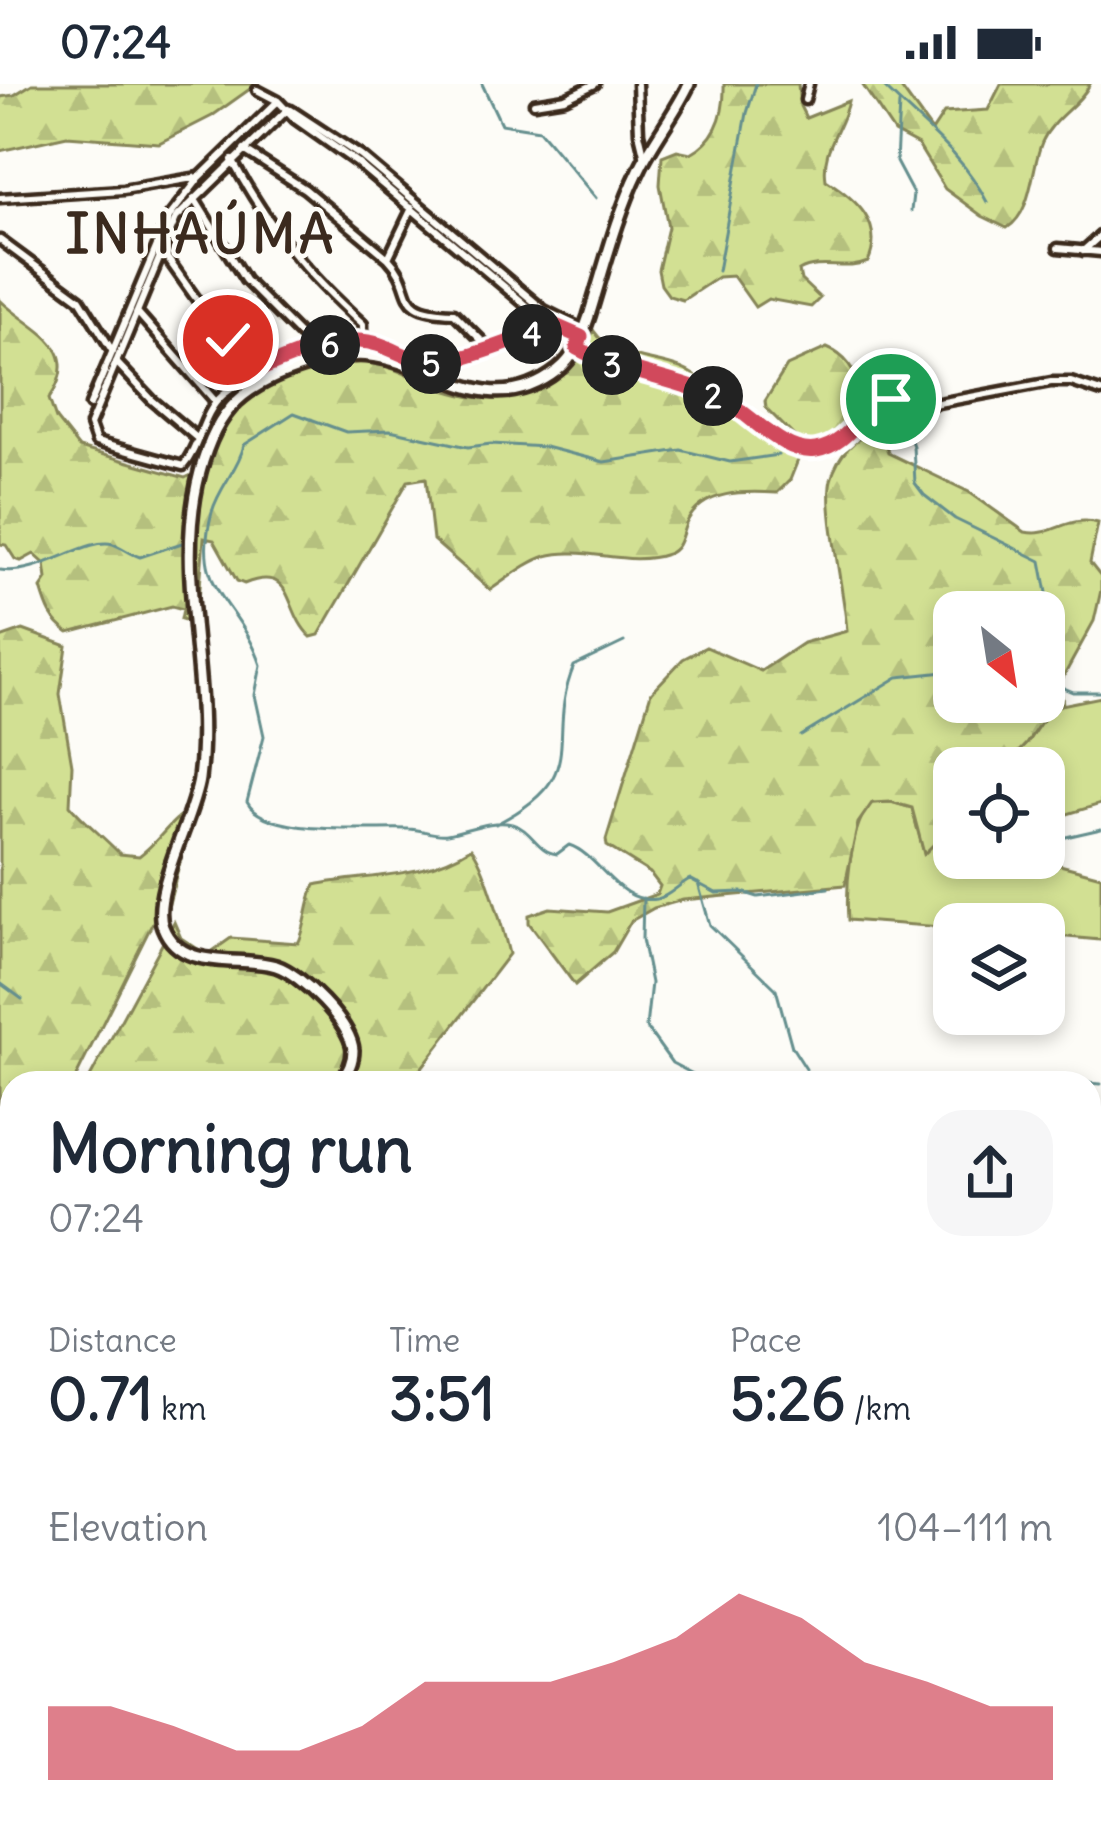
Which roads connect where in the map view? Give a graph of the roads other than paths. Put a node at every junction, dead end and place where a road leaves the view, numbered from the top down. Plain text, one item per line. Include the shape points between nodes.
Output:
1 (596, 84) edge
2 (637, 84) edge
3 (689, 84) edge
4 (809, 84) edge
5 (257, 90) dead end
6 (805, 100) dead end
7 (278, 101) junction
8 (534, 104) dead end
9 (288, 109) junction
10 (244, 150) junction
11 (645, 158) junction
12 (232, 160) junction
13 (200, 177) junction
14 (0, 198) edge
15 (194, 198) junction
16 (414, 206) junction
17 (1101, 235) edge
18 (0, 240) edge
19 (1058, 248) dead end
20 (162, 251) junction
21 (1083, 251) junction
22 (1101, 253) edge
23 (388, 258) junction
24 (137, 312) junction
25 (551, 320) junction
26 (581, 338) junction
27 (363, 341) junction
28 (313, 348) junction
29 (489, 348) junction
30 (112, 352) junction
31 (116, 362) junction
32 (259, 370) junction
33 (1101, 392) edge
34 (216, 402) junction
35 (90, 405) dead end
36 (198, 439) junction
37 (348, 1071) edge

1 - 8 street
2 - 11 street
3 - 11 street
4 - 6 street
5 - 7 street
7 - 9 street
7 - 13 street
9 - 10 street
9 - 16 street
10 - 12 street
10 - 23 street
11 - 26 street
12 - 15 street
12 - 27 street via 296,260 362,324
13 - 14 street
13 - 30 street via 169,217
15 - 20 street
15 - 28 street via 245,280
16 - 23 street
16 - 25 street
17 - 21 street
18 - 30 street via 80,299
19 - 21 street
20 - 24 street
20 - 32 street
21 - 22 street
23 - 29 street via 413,304 454,313
24 - 31 street
24 - 34 street
25 - 26 street
25 - 29 street
26 - 33 street via 625,370 709,394 808,451 840,440 883,400 933,404 1051,382
26 - 37 street via 556,371 510,393 455,385 370,356 272,376 221,416 199,476 190,576 200,767 161,923 187,953 257,961 298,979 342,1022 351,1040
27 - 28 street
27 - 29 street via 431,364
28 - 32 street
30 - 35 street
31 - 36 street
31 - 36 street via 90,425 94,439 180,467
32 - 34 street
34 - 36 street

